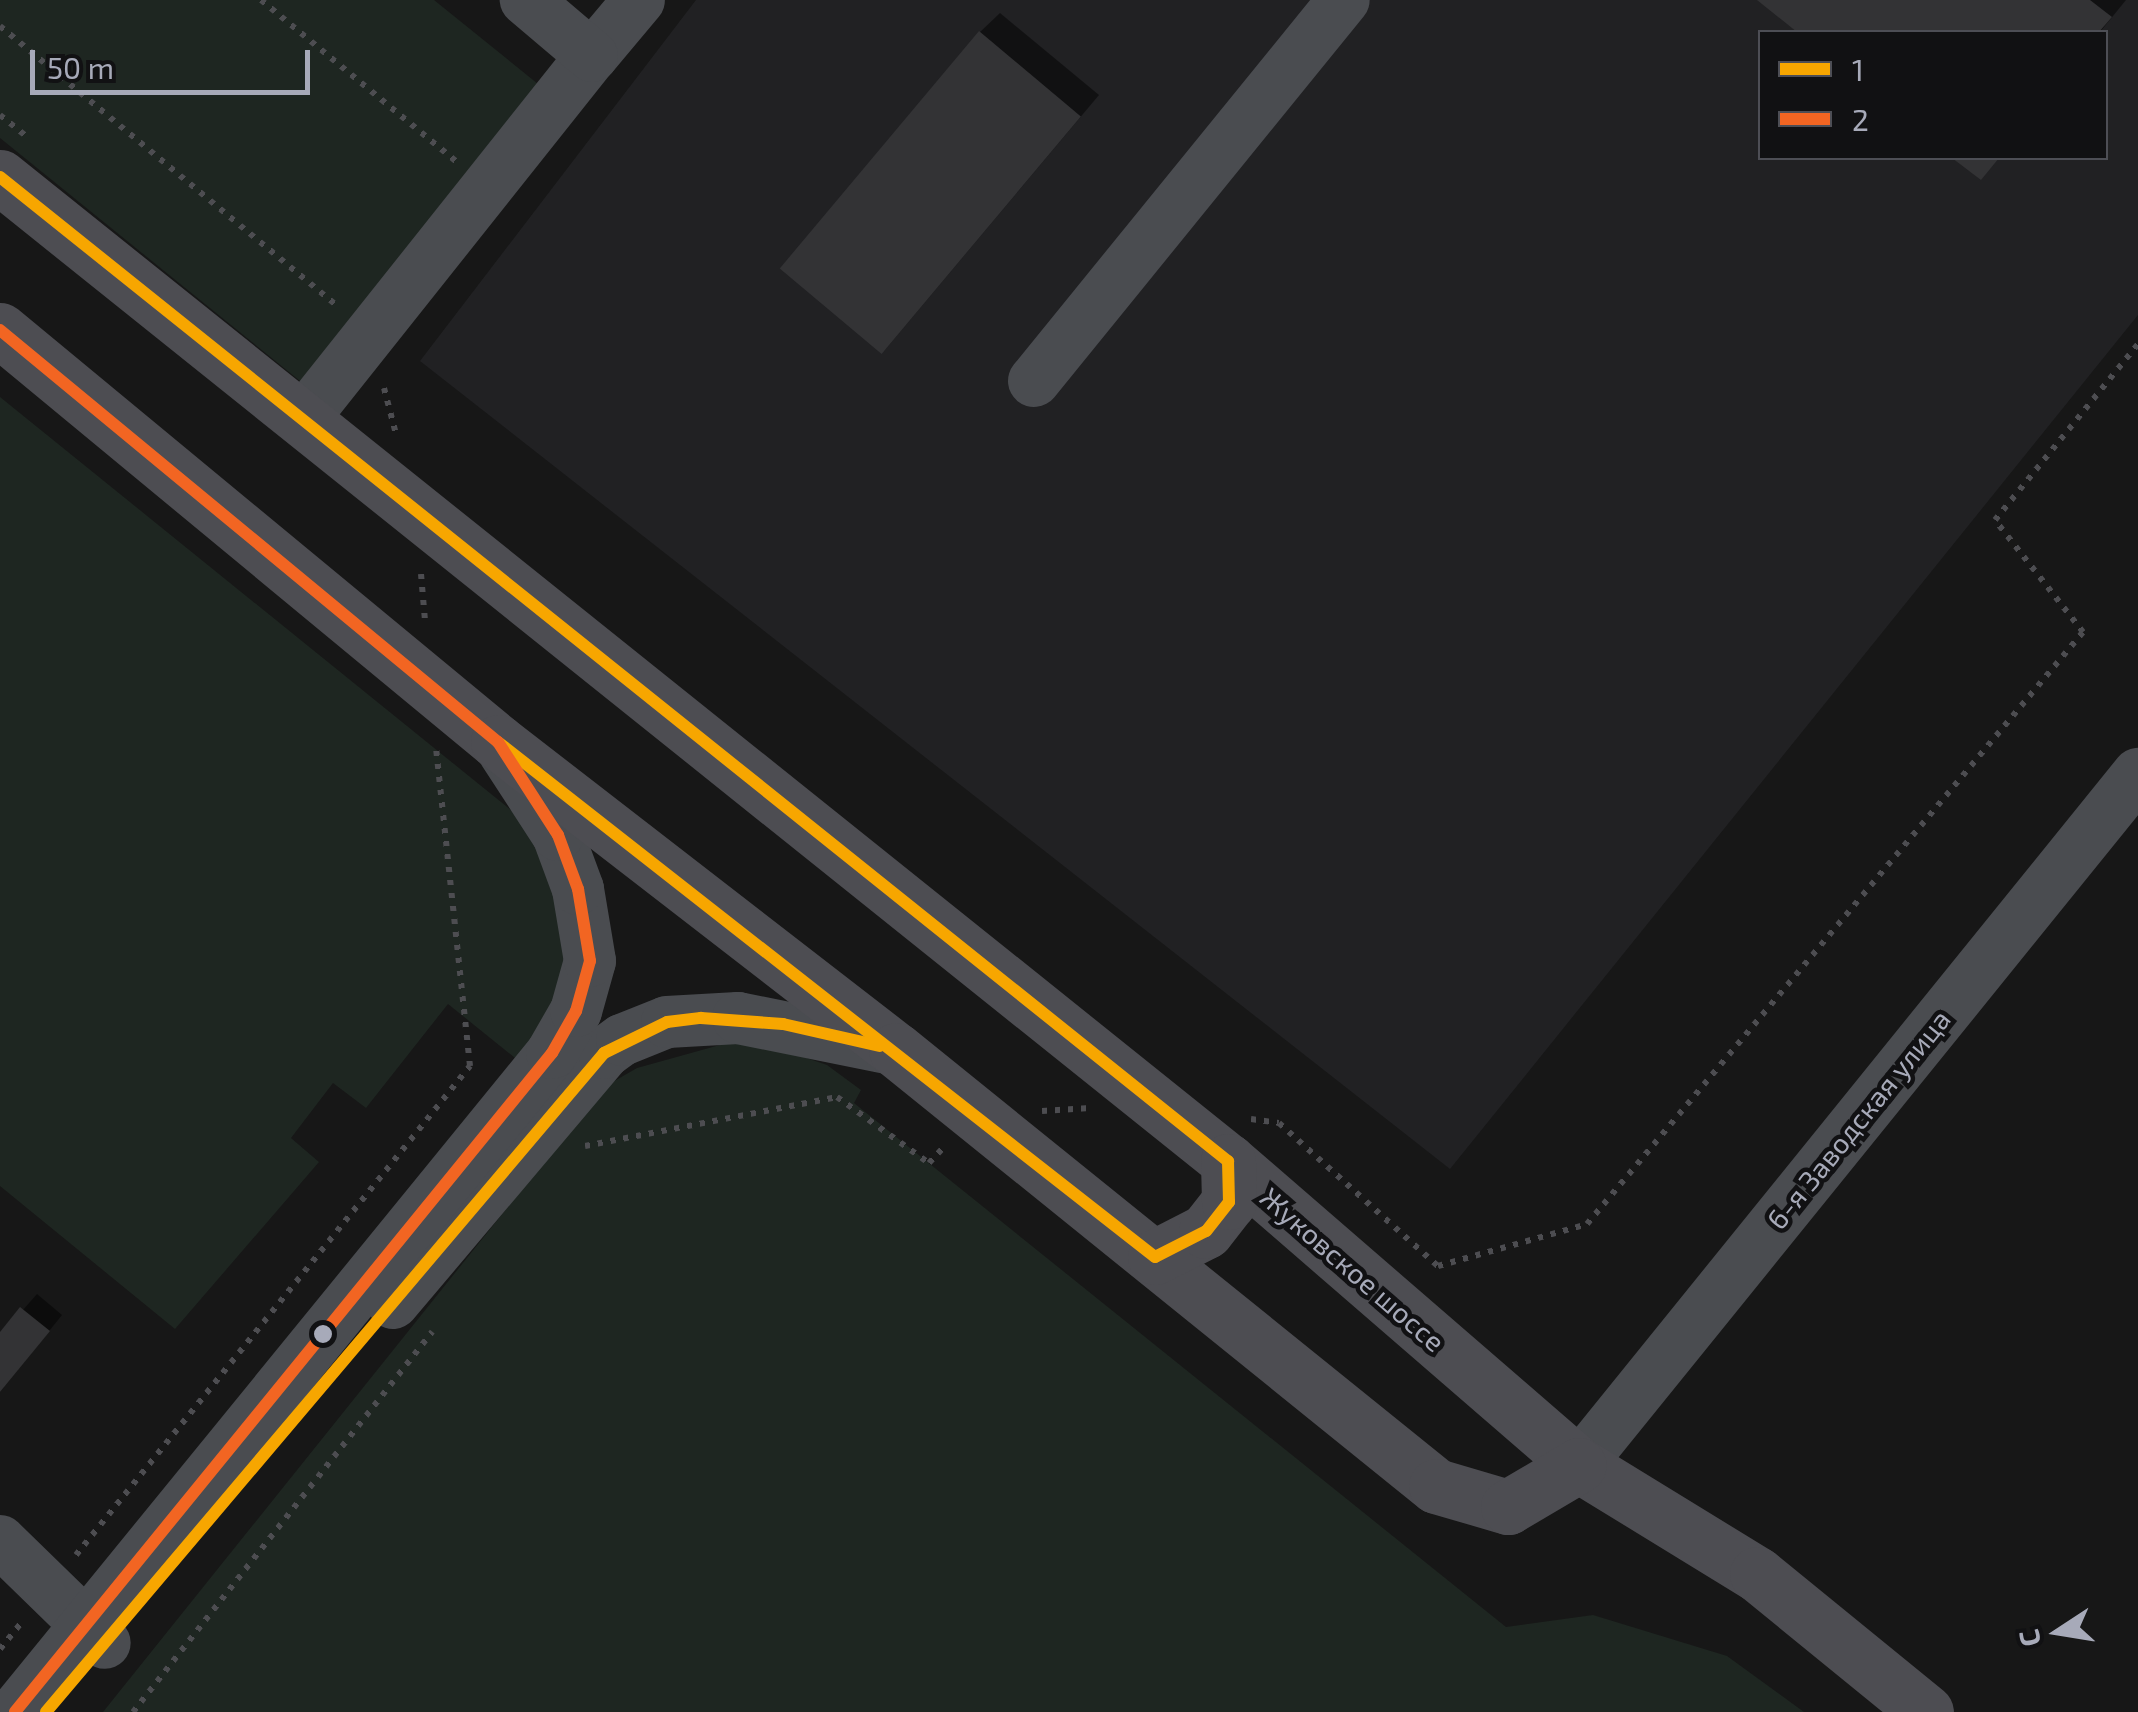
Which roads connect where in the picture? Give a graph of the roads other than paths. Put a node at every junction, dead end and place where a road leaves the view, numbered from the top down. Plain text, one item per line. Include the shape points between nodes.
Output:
1 (526, 0) edge
2 (639, 0) edge
3 (1344, 0) edge
4 (592, 56) junction
5 (0, 177) edge
6 (0, 330) edge
7 (1034, 380) dead end
8 (302, 420) junction
9 (498, 742) junction
10 (2138, 774) edge
11 (896, 1050) junction
12 (1237, 1139) junction
13 (1155, 1257) junction
14 (1579, 1465) junction
15 (0, 1540) edge
16 (79, 1620) junction
17 (15, 1712) edge
18 (46, 1712) edge
19 (1926, 1712) edge

1 - 4 street
2 - 4 street
3 - 7 street
4 - 8 street
5 - 8 main road, Жуковское шоссе
6 - 9 main road
8 - 12 main road, Жуковское шоссе via 1159,1105
9 - 11 main road
9 - 16 street via 558,835 578,889 590,962 576,1011 552,1052
10 - 14 street, 6-я Заводская улица
11 - 13 main road
11 - 16 street via 783,1024 701,1018 667,1022 604,1053
12 - 13 main road via 1229,1202 1206,1231
12 - 14 main road, Жуковское шоссе
13 - 14 main road via 1436,1486 1508,1507
14 - 19 main road, Жуковское шоссе via 1757,1574
15 - 16 street
16 - 17 street
16 - 18 street

